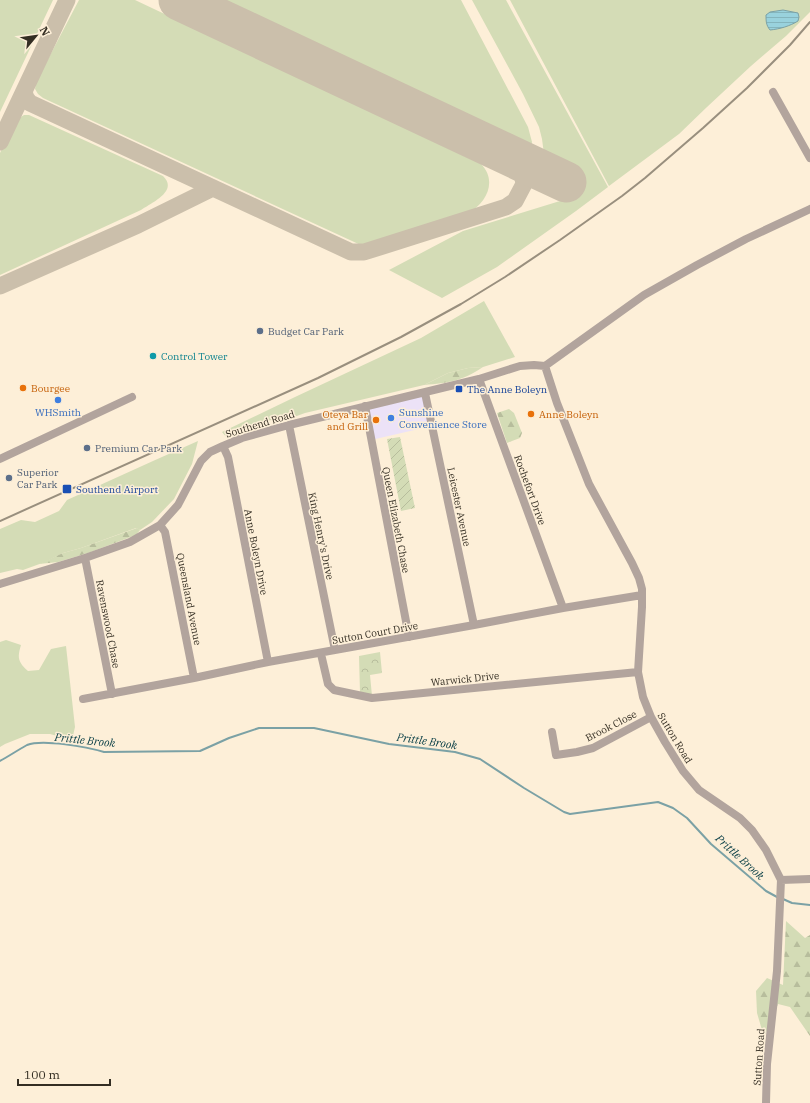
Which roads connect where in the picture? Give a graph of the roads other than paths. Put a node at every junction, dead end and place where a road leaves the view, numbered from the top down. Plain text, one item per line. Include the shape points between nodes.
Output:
1 (773, 92) dead end
2 (810, 158) edge
3 (810, 209) edge
4 (545, 366) junction
5 (479, 379) junction
6 (425, 393) junction
7 (132, 397) dead end
8 (364, 406) junction
9 (289, 425) junction
10 (223, 446) junction
11 (0, 459) edge
12 (160, 525) junction
13 (85, 558) junction
14 (0, 584) edge
15 (642, 595) junction
16 (563, 608) junction
17 (474, 625) junction
18 (409, 636) junction
19 (334, 650) junction
20 (321, 654) junction
21 (268, 662) junction
22 (638, 672) junction
23 (194, 678) junction
24 (112, 694) junction
25 (83, 699) dead end
26 (650, 717) junction
27 (552, 732) dead end
28 (810, 879) edge
29 (781, 880) junction
30 (766, 1103) edge

1 - 2 street
3 - 4 street via 739,243 644,295
4 - 5 street, Southend Road via 520,366
4 - 15 street, Sutton Road via 589,484 632,563 641,584
5 - 6 street, Southend Road
5 - 16 street, Rochefort Drive
6 - 8 street, Southend Road
6 - 17 street, Leicester Avenue
7 - 11 street
8 - 9 street, Southend Road
8 - 18 street, Queen Elizabeth Chase
9 - 10 street, Southend Road
9 - 19 street, King Henry's Drive
10 - 12 street, Southend Road via 210,452 201,461 178,505
10 - 21 street, Anne Boleyn Drive via 228,457
12 - 13 street, Southend Road via 130,542
12 - 23 street, Queensland Avenue via 165,532
13 - 14 street, Southend Road
13 - 24 street, Ravenswood Chase
15 - 16 street, Sutton Court Drive
15 - 22 street, Sutton Road
16 - 17 street, Sutton Court Drive
17 - 18 street, Sutton Court Drive
18 - 19 street, Sutton Court Drive
19 - 20 street, Sutton Court Drive
20 - 21 street, Sutton Court Drive
20 - 22 street, Warwick Drive via 328,684 334,690 372,698
21 - 23 street, Sutton Court Drive
22 - 26 street, Sutton Road
23 - 24 street, Sutton Court Drive
24 - 25 street, Sutton Court Drive
26 - 27 street, Brook Close via 593,748 577,752 556,755
26 - 29 street, Sutton Road via 683,771 699,790 740,818 752,830 766,850
28 - 29 street
29 - 30 street, Sutton Road via 777,971 767,1064

